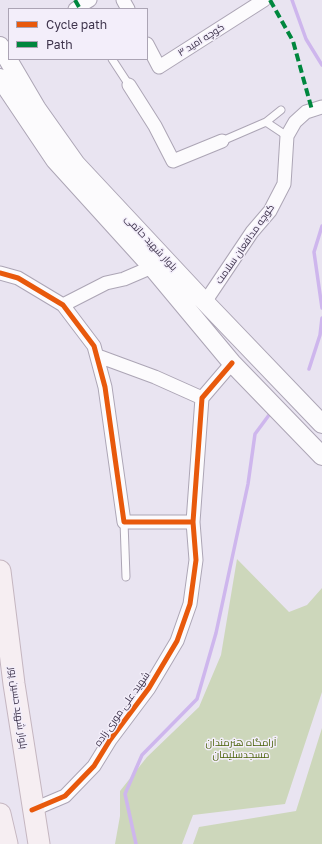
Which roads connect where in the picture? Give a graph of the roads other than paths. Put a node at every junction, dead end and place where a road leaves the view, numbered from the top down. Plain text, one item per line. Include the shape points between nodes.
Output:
1 (264, 0) edge
2 (148, 46) edge
3 (3, 50) edge
4 (8, 59) edge
5 (9, 60) edge
6 (113, 60) edge
7 (129, 85) joint
8 (4, 89) edge
9 (322, 107) edge
10 (281, 110) dead end
11 (266, 122) junction
12 (287, 136) junction
13 (222, 141) joint
14 (152, 267) junction
15 (0, 273) edge
16 (205, 302) junction
17 (63, 305) junction
18 (98, 356) junction
19 (232, 363) junction
20 (202, 398) junction
21 (322, 424) edge
22 (322, 456) edge
23 (124, 522) junction
24 (193, 522) junction
25 (0, 571) edge
26 (126, 577) dead end
27 (32, 810) junction
28 (0, 814) edge
29 (7, 844) edge
30 (39, 844) edge

1 - 2 street, کوچه امید ۳ via 159,67
3 - 4 main road, بلوار شهید حاتمی
5 - 16 main road, بلوار شهید حاتمی via 37,109 76,164
6 - 7 lane
7 - 13 street via 173,161
8 - 14 main road, بلوار شهید حاتمی via 55,160
9 - 12 street, کوچه مدافعان سلامت via 306,112 295,122
10 - 11 lane
11 - 12 lane
11 - 13 lane
12 - 16 street, کوچه مدافعان سلامت via 284,184 270,211 252,232
14 - 17 street via 124,279 106,283
14 - 19 main road, بلوار شهید حاتمی
15 - 17 street via 18,278
16 - 21 main road, بلوار شهید حاتمی
17 - 18 street via 94,346
18 - 20 street via 156,377
18 - 23 street via 105,387
19 - 20 street
19 - 22 main road, بلوار شهید حاتمی
20 - 24 street, شهید علی موری زاده
23 - 24 street
23 - 26 lane
24 - 27 street, شهید علی موری زاده via 196,560 190,604 177,641 149,688 94,766 65,796
25 - 27 main road, بلوار شهيد حسین پور
27 - 30 main road, بلوار شهيد حسین پور
28 - 29 main road

